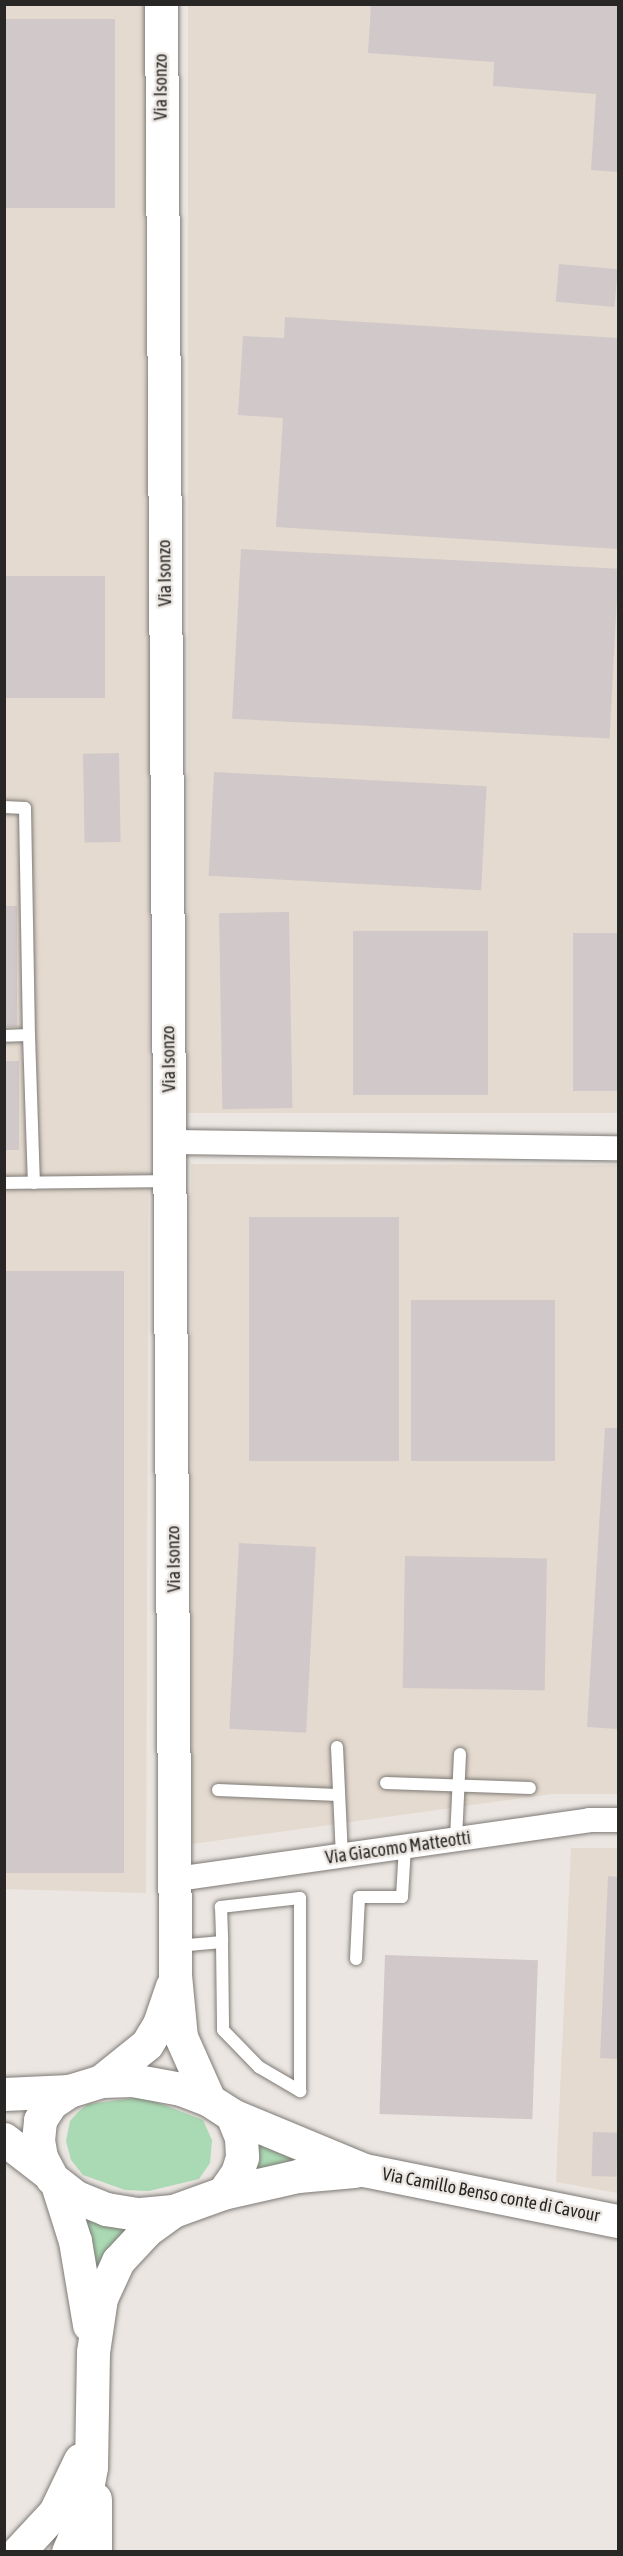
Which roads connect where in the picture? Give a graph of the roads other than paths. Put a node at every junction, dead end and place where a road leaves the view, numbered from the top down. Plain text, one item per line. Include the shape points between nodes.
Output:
1 (160, 4) edge
2 (4, 807) edge
3 (29, 1035) junction
4 (4, 1036) edge
5 (170, 1142) junction
6 (618, 1148) edge
7 (170, 1181) junction
8 (4, 1183) edge
9 (34, 1183) junction
10 (337, 1747) dead end
11 (460, 1754) dead end
12 (386, 1783) dead end
13 (458, 1786) junction
14 (530, 1788) dead end
15 (218, 1790) dead end
16 (338, 1795) junction
17 (618, 1820) edge
18 (456, 1839) junction
19 (405, 1847) junction
20 (342, 1856) junction
21 (177, 1879) junction
22 (222, 1942) junction
23 (356, 1959) dead end
24 (176, 1960) junction
25 (101, 2081) junction
26 (69, 2091) junction
27 (4, 2094) edge
28 (220, 2108) junction
29 (4, 2139) edge
30 (364, 2170) junction
31 (53, 2178) junction
32 (223, 2193) junction
33 (172, 2211) junction
34 (618, 2221) edge
35 (93, 2352) junction
36 (92, 2428) junction
37 (91, 2467) junction
38 (18, 2552) edge
39 (68, 2552) edge
40 (95, 2552) edge

1 - 5 main road, Via Isonzo
2 - 3 lane via 25,808
3 - 4 lane
3 - 9 lane
5 - 6 street
5 - 7 main road, Via Isonzo
7 - 9 lane
7 - 21 main road, Via Isonzo
8 - 9 lane
10 - 16 lane
11 - 13 lane
12 - 13 lane
13 - 14 lane
13 - 18 lane
15 - 16 lane
16 - 20 lane
17 - 18 street, Via Giacomo Matteotti via 589,1820
18 - 19 street, Via Giacomo Matteotti
19 - 20 street, Via Giacomo Matteotti
19 - 23 lane via 402,1897 359,1897
20 - 21 street, Via Giacomo Matteotti
21 - 24 main road, Via Isonzo
22 - 22 lane via 222,2030 259,2067 300,2091 300,1898 221,1907
22 - 24 lane
24 - 25 main road, Via Isonzo via 159,2024 147,2044
24 - 28 main road, Via Isonzo via 181,2037
25 - 26 main road
25 - 28 main road via 159,2083
26 - 27 main road
26 - 31 main road via 51,2103 40,2120 38,2140
28 - 30 main road, Via Camillo Benso conte di Cavour
28 - 32 main road via 241,2137 242,2157 237,2173
29 - 31 main road
30 - 32 main road, Via Camillo Benso conte di Cavour via 288,2177
30 - 34 main road, Via Camillo Benso conte di Cavour
31 - 33 main road via 106,2209 137,2214
31 - 35 main road via 75,2241
32 - 33 main road
33 - 35 main road via 139,2238 113,2269 101,2298
35 - 36 main road
36 - 37 main road
36 - 38 main road via 55,2512
37 - 39 main road via 81,2521
37 - 40 main road via 97,2528

